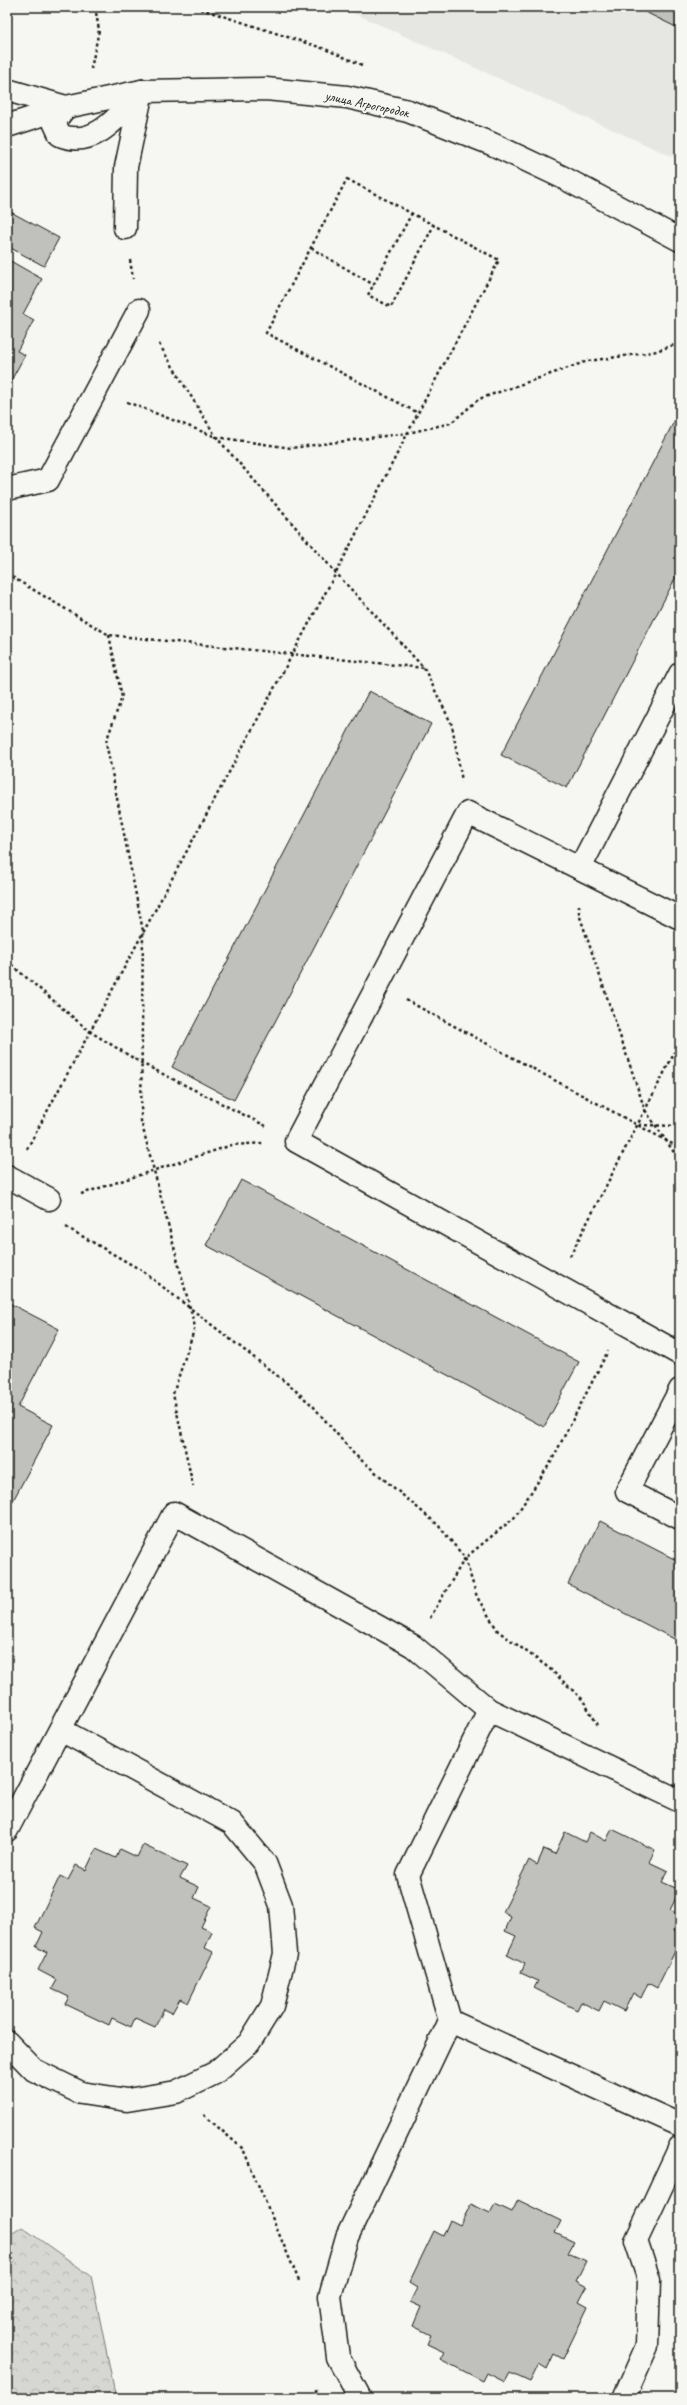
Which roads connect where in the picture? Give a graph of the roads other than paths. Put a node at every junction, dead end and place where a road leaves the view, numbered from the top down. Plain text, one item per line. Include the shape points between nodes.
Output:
1 (7, 90) edge
2 (142, 91) junction
3 (76, 104) junction
4 (7, 126) edge
5 (125, 228) road end
6 (680, 240) edge
7 (139, 310) road end
8 (7, 489) edge
9 (680, 674) edge
10 (580, 868) junction
11 (680, 918) edge
12 (10, 1177) edge
13 (49, 1199) road end
14 (680, 1354) edge
15 (680, 1390) edge
16 (680, 1518) edge
17 (489, 1710) junction
18 (61, 1730) junction
19 (680, 1801) edge
20 (7, 1830) edge
21 (450, 2021) junction
22 (7, 2042) edge
23 (680, 2125) edge
24 (680, 2148) edge
25 (360, 2398) edge
26 (624, 2398) edge

1 - 3 street
2 - 3 street, улица Агрогородок
2 - 3 street via 112,122 91,137 68,138 60,135 54,122
2 - 5 street via 126,167
2 - 6 street, улица Агрогородок via 266,89 346,97 408,111 492,144
3 - 4 street, улица Агрогородок
7 - 8 street via 48,480
9 - 10 street
10 - 11 street
10 - 14 street via 468,813 296,1141
12 - 13 street
15 - 16 street via 627,1491
17 - 18 street via 413,1646 174,1513
17 - 19 street
17 - 21 street via 408,1875
18 - 20 street
18 - 22 street via 232,1823 264,1863 281,1905 285,1954 272,2006 249,2043 215,2073 176,2092 127,2100 80,2093 34,2070
21 - 23 street
21 - 25 street via 347,2237 330,2296 338,2357
24 - 26 street via 636,2241 649,2280 647,2346

